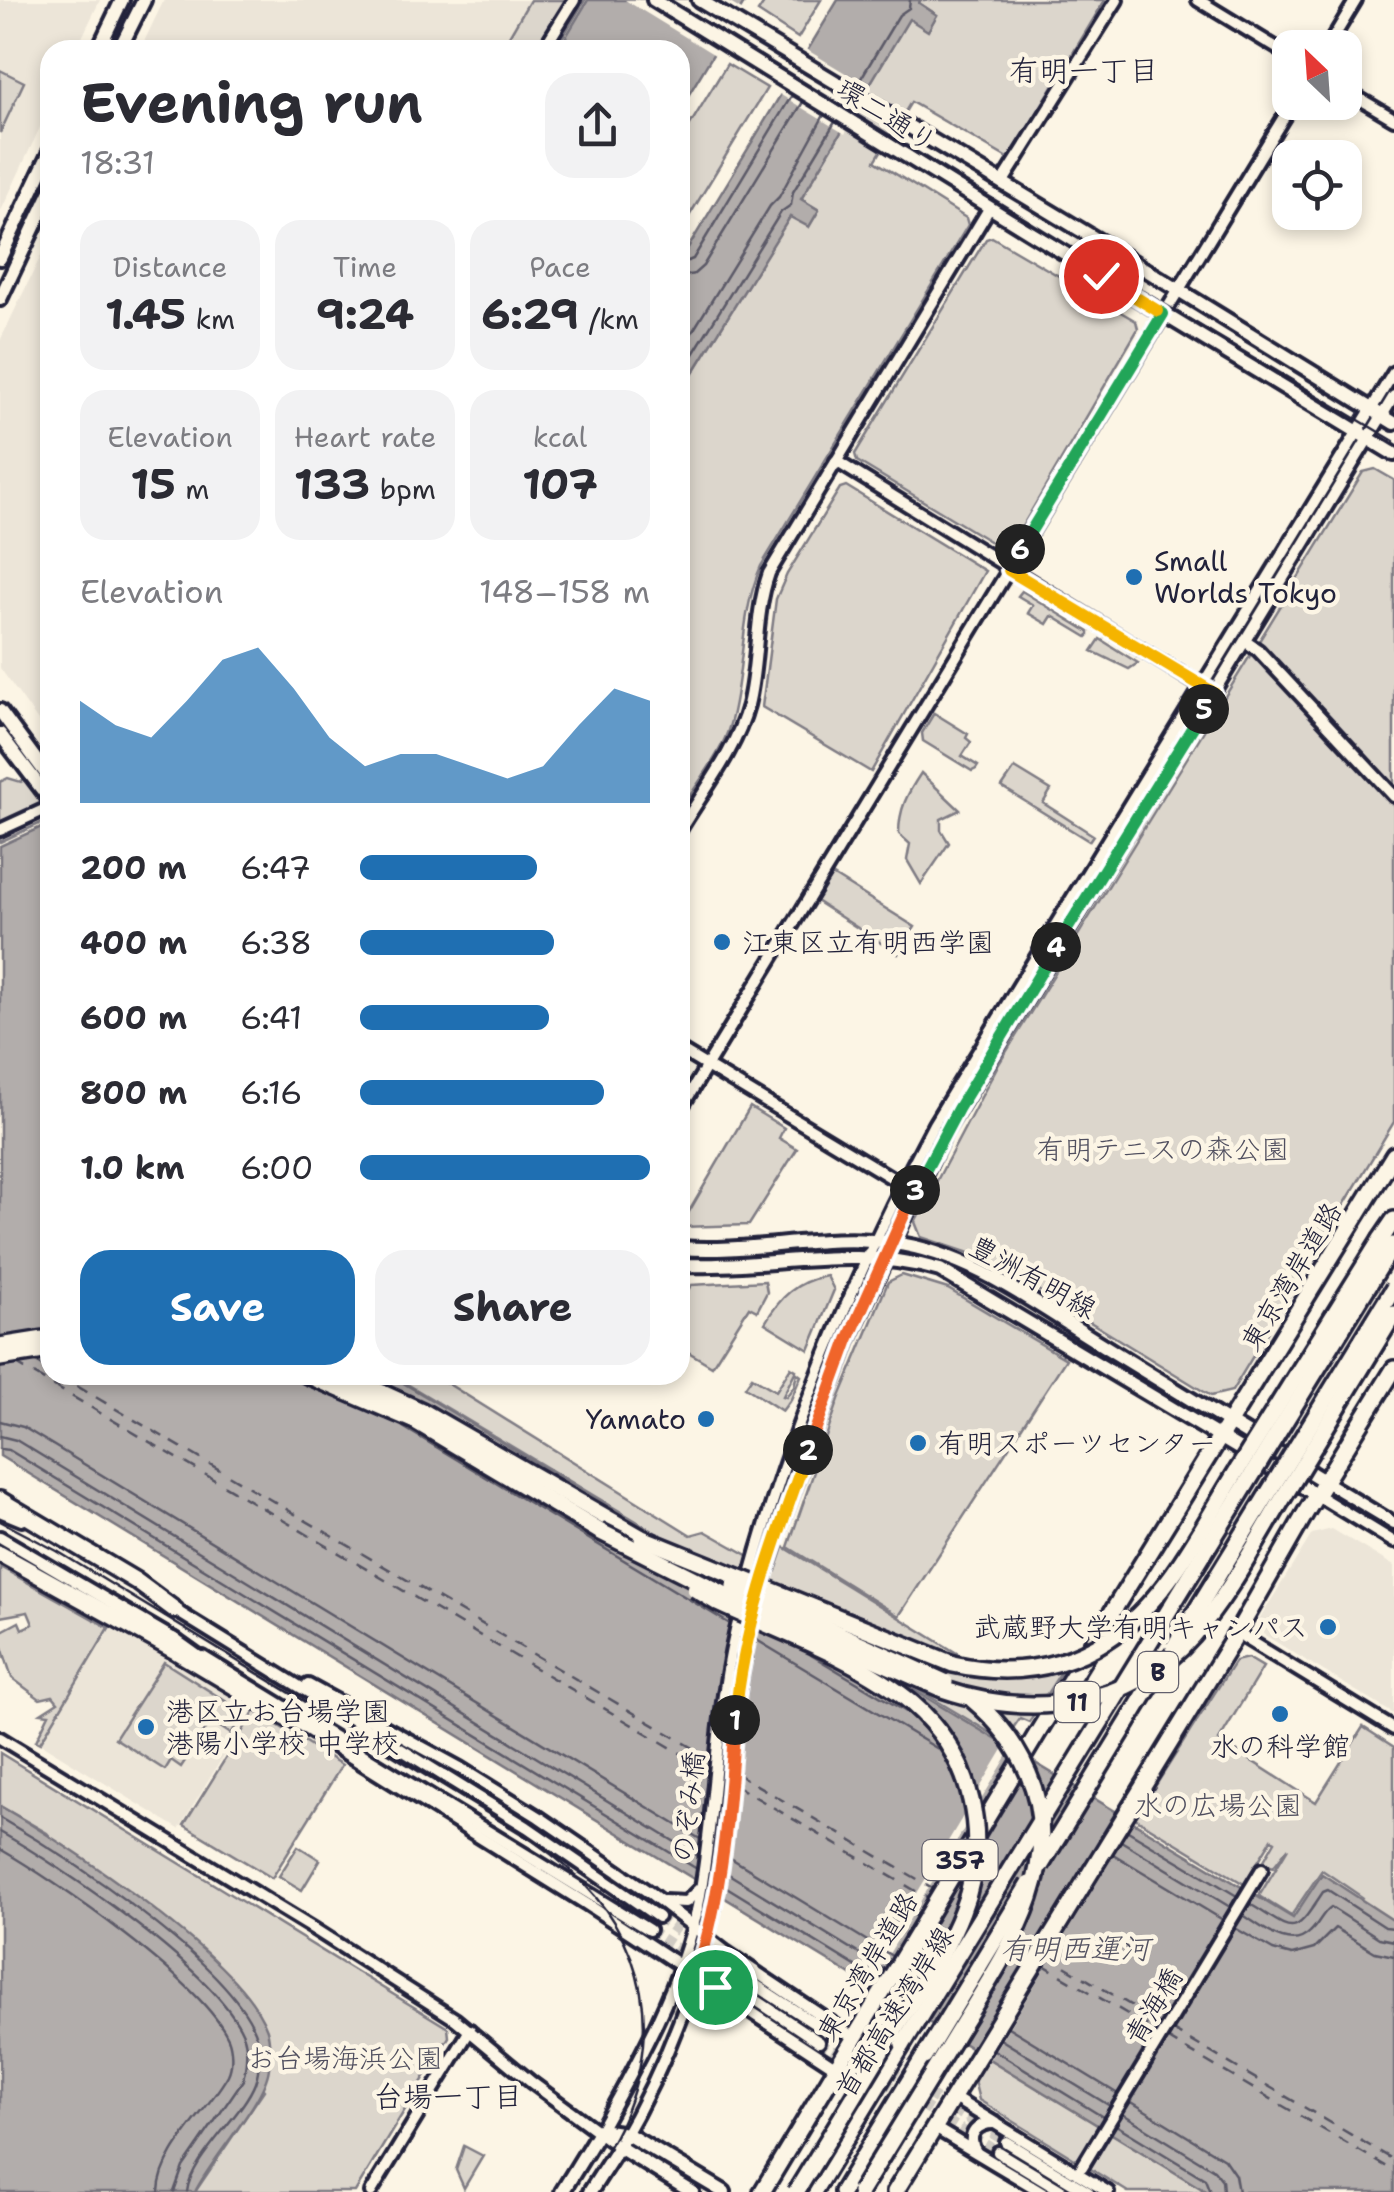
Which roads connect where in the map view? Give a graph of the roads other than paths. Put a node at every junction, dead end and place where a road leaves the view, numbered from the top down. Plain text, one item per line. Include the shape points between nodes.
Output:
1 (122, 0) edge
2 (144, 0) edge
3 (574, 0) edge
4 (654, 0) edge
5 (699, 0) edge
6 (1117, 0) edge
7 (1198, 0) edge
8 (1356, 0) edge
9 (1338, 30) edge
10 (103, 40) edge
11 (124, 40) edge
12 (550, 40) edge
13 (1272, 45) edge
14 (1362, 100) edge
15 (1394, 119) edge
16 (1282, 120) edge
17 (40, 173) edge
18 (1002, 183) junction
19 (990, 208) junction
20 (40, 215) edge
21 (0, 258) edge
22 (1178, 290) junction
23 (0, 299) edge
24 (1163, 314) junction
25 (1394, 372) edge
26 (1394, 396) edge
27 (1383, 416) edge
28 (1363, 436) junction
29 (1394, 454) edge
30 (836, 460) junction
31 (1009, 570) junction
32 (1249, 644) dead end
33 (1202, 686) junction
34 (1214, 693) junction
35 (0, 711) edge
36 (0, 734) edge
37 (40, 766) edge
38 (40, 790) edge
39 (1394, 796) edge
40 (40, 809) edge
41 (690, 813) edge
42 (0, 830) edge
43 (690, 1056) edge
44 (706, 1066) junction
45 (690, 1093) edge
46 (1394, 1155) edge
47 (902, 1184) junction
48 (1394, 1220) edge
49 (873, 1241) junction
50 (892, 1242) junction
51 (1390, 1243) edge
52 (690, 1248) edge
53 (866, 1257) junction
54 (885, 1258) junction
55 (690, 1265) edge
56 (1394, 1288) edge
57 (1394, 1314) edge
58 (40, 1340) edge
59 (0, 1346) edge
60 (40, 1352) edge
61 (0, 1358) edge
62 (1394, 1369) edge
63 (330, 1385) edge
64 (364, 1385) edge
65 (1226, 1430) junction
66 (1321, 1488) junction
67 (0, 1500) edge
68 (0, 1510) edge
69 (1394, 1523) edge
70 (599, 1531) junction
71 (0, 1537) edge
72 (642, 1538) junction
73 (1394, 1542) edge
74 (0, 1554) edge
75 (176, 1610) junction
76 (1237, 1633) junction
77 (173, 1638) junction
78 (326, 1699) junction
79 (289, 1719) junction
80 (308, 1726) junction
81 (1394, 1729) edge
82 (0, 1738) edge
83 (1262, 1869) dead end
84 (650, 1894) junction
85 (695, 1901) junction
86 (658, 1916) tunnel mouth
87 (692, 1928) junction
88 (649, 1930) tunnel mouth
89 (708, 1939) junction
90 (680, 1965) junction
91 (696, 1975) junction
92 (470, 2030) junction
93 (826, 2031) tunnel mouth
94 (852, 2037) junction
95 (819, 2042) tunnel mouth
96 (836, 2067) junction
97 (954, 2098) junction
98 (996, 2123) junction
99 (935, 2128) junction
100 (600, 2130) junction
101 (626, 2134) junction
102 (619, 2147) junction
103 (976, 2152) junction
104 (1082, 2167) dead end
105 (371, 2192) edge
106 (562, 2192) edge
107 (590, 2192) edge
108 (692, 2192) edge
109 (724, 2192) edge
110 (762, 2192) edge
111 (796, 2192) edge
112 (814, 2192) edge
113 (842, 2192) edge
114 (860, 2192) edge
115 (895, 2192) edge
116 (1042, 2192) edge
117 (1064, 2192) edge
118 (1088, 2192) edge
119 (1108, 2192) edge

1 - 10 main road
2 - 11 main road
3 - 12 street
4 - 19 main road, 環二通り
5 - 18 main road, 環二通り
6 - 18 street
7 - 13 street
8 - 9 street
14 - 15 street
16 - 22 street
17 - 21 main road
18 - 22 main road, 環二通り
19 - 24 main road, 環二通り
19 - 30 street
20 - 23 main road
22 - 24 street
22 - 27 main road, 環二通り
24 - 28 main road, 環二通り
24 - 31 street
25 - 27 street
26 - 27 street
27 - 28 street
28 - 29 main road, 環二通り
28 - 33 street, のぞみ橋
28 - 34 street, のぞみ橋
30 - 31 street
30 - 41 street via 769,573 741,725
31 - 33 street
31 - 44 street
32 - 39 street
33 - 34 street
33 - 47 street, のぞみ橋
34 - 50 street, のぞみ橋 via 958,1109
35 - 37 main road
36 - 38 main road
40 - 42 street
43 - 44 street
44 - 45 street
44 - 47 street
46 - 65 highway, 東京湾岸道路 / 357
47 - 49 street, のぞみ橋
48 - 51 highway, 11
49 - 50 main road, 豊洲有明線
49 - 52 main road, 豊洲有明線
49 - 53 street, のぞみ橋
50 - 54 street, のぞみ橋
50 - 65 main road, 豊洲有明線 via 970,1266
51 - 72 highway, 11, bridge via 1173,1572 1123,1629 1074,1658 1022,1671 953,1664
51 - 112 highway, 首都高速湾岸線 / B, bridge
53 - 54 main road, 豊洲有明線
53 - 55 main road, 豊洲有明線
53 - 85 street, のぞみ橋, bridge via 760,1540 726,1670
54 - 65 main road, 豊洲有明線 via 960,1280
54 - 89 street, のぞみ橋, bridge via 848,1340 751,1624
56 - 113 highway, 首都高速湾岸線 / B, bridge
57 - 70 highway, 11, bridge via 1207,1620 1160,1667 1090,1699 1030,1706 942,1689
58 - 59 highway
60 - 61 highway
62 - 66 highway
63 - 70 highway, 11 via 415,1421
64 - 72 highway, 11
65 - 66 main road, 豊洲有明線
65 - 94 highway, 東京湾岸道路 / 357, bridge
66 - 69 street
66 - 73 street
66 - 76 highway
67 - 75 highway
68 - 75 street
70 - 111 highway, 11, bridge via 718,1603 886,1684 936,1728 967,1783 976,1842 962,1912
71 - 77 street
72 - 114 highway, 11, bridge via 955,1688 1001,1728 1034,1790 1039,1865 1020,1926
74 - 79 highway
75 - 78 street
76 - 81 street
76 - 97 highway
77 - 79 street
77 - 80 street
78 - 84 street via 460,1768
78 - 86 street
79 - 80 street
80 - 88 street
80 - 90 street
82 - 92 street
83 - 104 street, 青海橋
84 - 85 street via 672,1904
84 - 87 street
85 - 87 street, のぞみ橋
87 - 89 street
87 - 90 street, のぞみ橋
89 - 91 street, のぞみ橋
89 - 94 street
90 - 91 street
90 - 100 street, のぞみ橋
91 - 96 street
91 - 101 street, のぞみ橋
92 - 100 street
92 - 105 street
93 - 95 street via 742,1983
94 - 96 highway, 東京湾岸道路 / 357
96 - 110 highway, 東京湾岸道路 / 357
97 - 98 street
97 - 99 highway
98 - 103 street via 973,2131
98 - 119 street
99 - 103 street
99 - 115 highway
100 - 101 main road
100 - 102 street
100 - 106 main road
101 - 102 street, のぞみ橋
101 - 109 main road
102 - 107 main road
102 - 108 main road
103 - 116 street
117 - 118 street via 1002,2146

